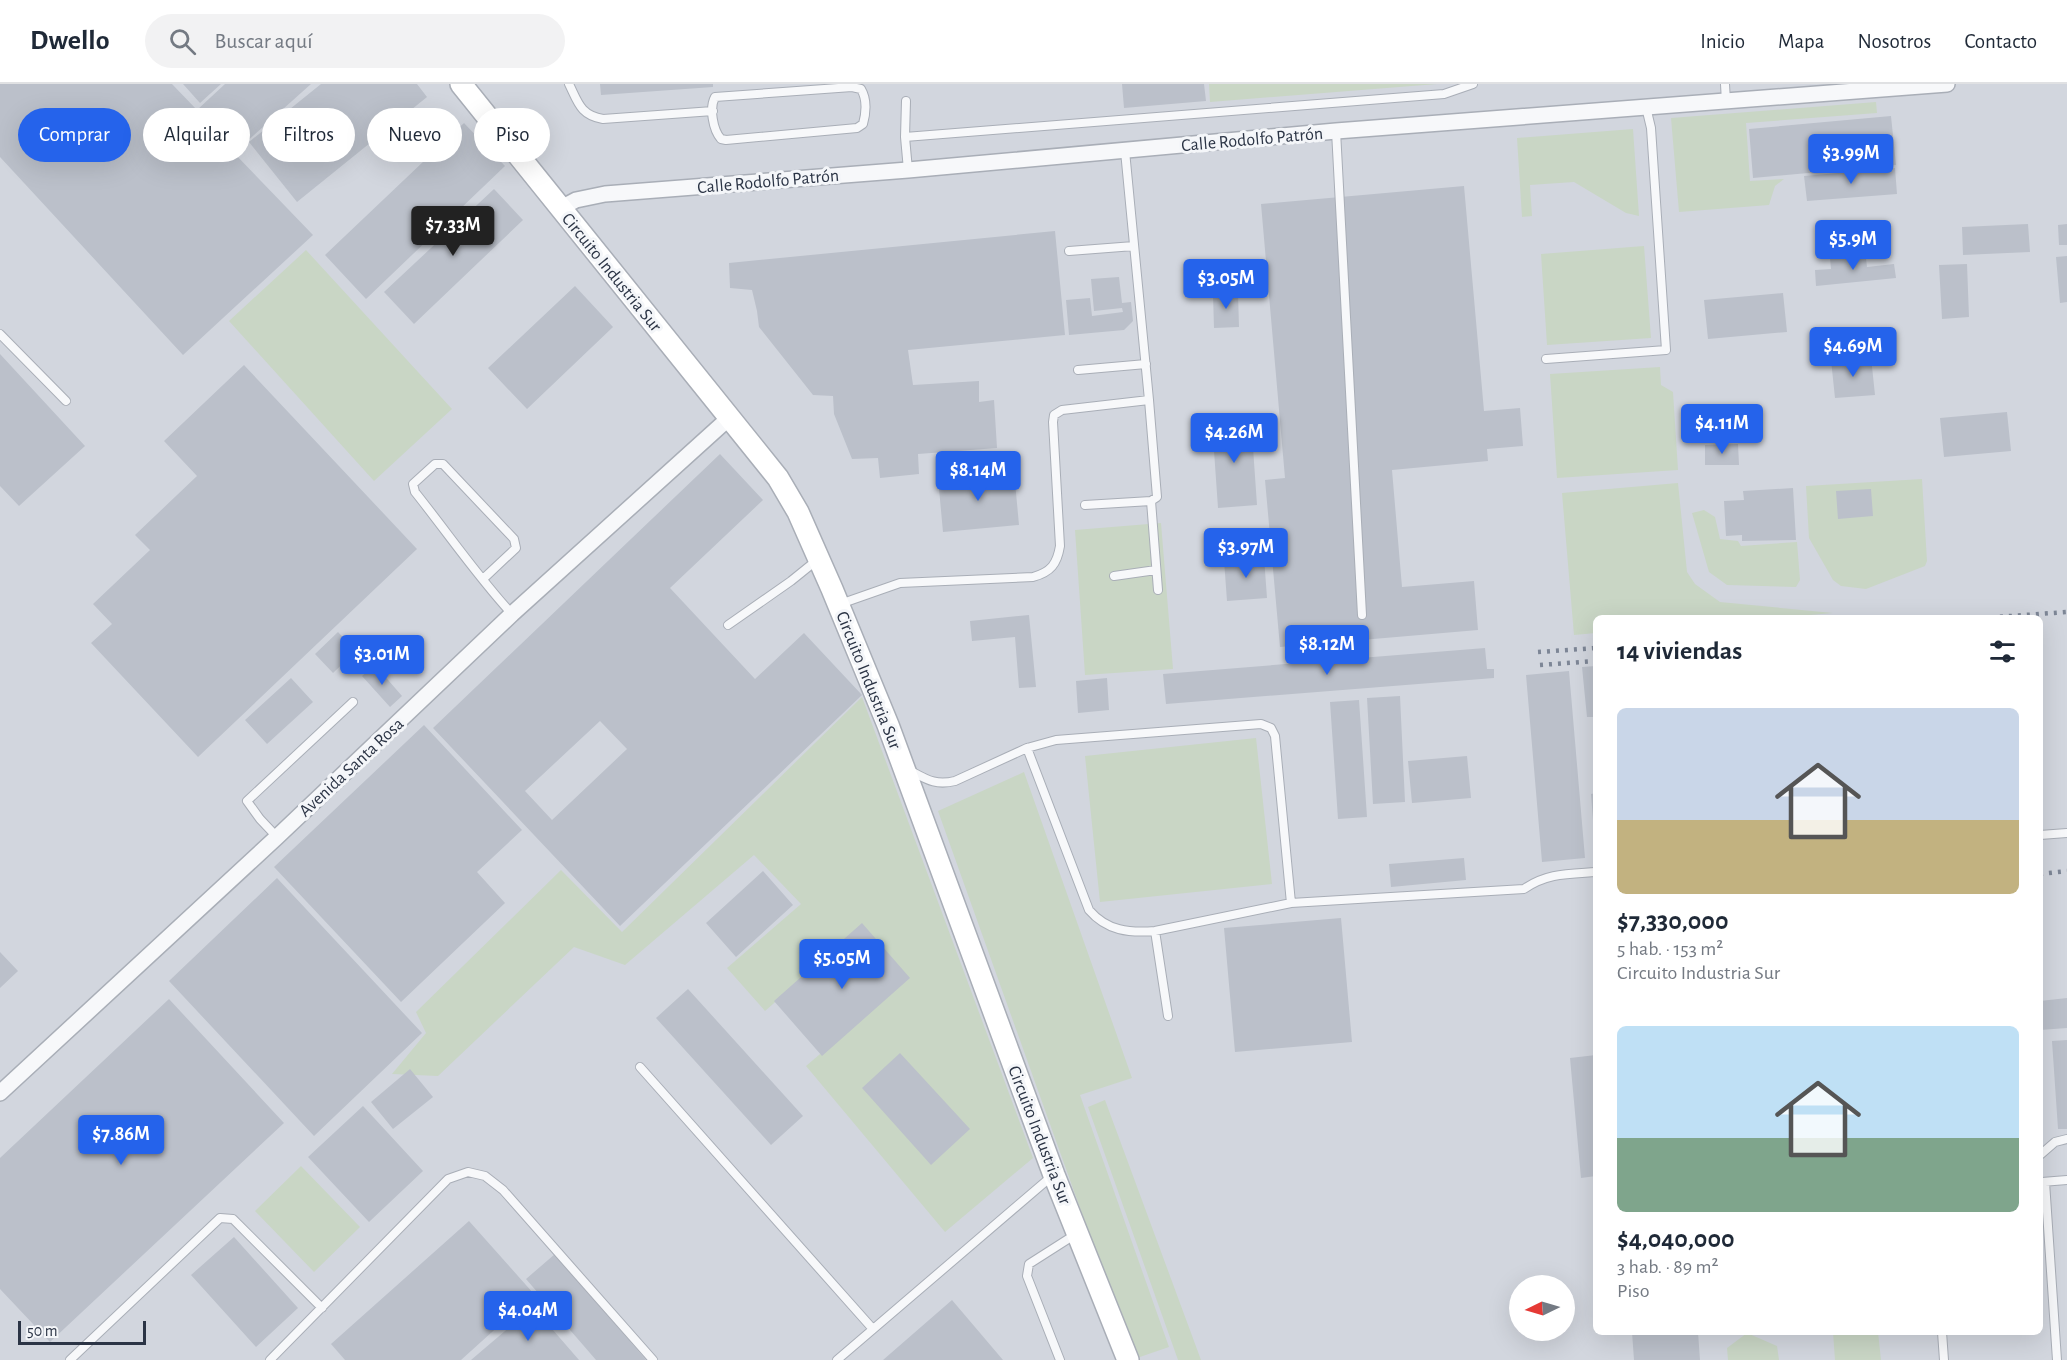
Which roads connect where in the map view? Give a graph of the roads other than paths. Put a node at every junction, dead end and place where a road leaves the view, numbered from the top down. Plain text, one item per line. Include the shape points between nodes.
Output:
1 (461, 84) edge
2 (569, 84) edge
3 (1473, 84) edge
4 (1725, 84) edge
5 (1947, 84) edge
6 (906, 101) dead end
7 (1726, 102) junction
8 (1646, 107) junction
9 (713, 111) junction
10 (1336, 131) junction
11 (905, 137) junction
12 (1125, 151) junction
13 (908, 170) junction
14 (561, 208) junction
15 (1134, 246) junction
16 (1069, 251) dead end
17 (0, 334) edge
18 (1546, 359) dead end
19 (1146, 364) junction
20 (1078, 370) dead end
21 (1149, 400) junction
22 (66, 401) dead end
23 (729, 418) junction
24 (1151, 501) junction
25 (1085, 505) dead end
26 (818, 560) junction
27 (1156, 570) junction
28 (1114, 576) dead end
29 (483, 579) junction
30 (1158, 590) dead end
31 (839, 605) junction
32 (512, 614) junction
33 (1362, 615) dead end
34 (728, 625) dead end
35 (353, 702) dead end
36 (1027, 748) junction
37 (903, 766) junction
38 (2067, 833) edge
39 (2043, 835) edge
40 (277, 837) junction
41 (1593, 872) edge
42 (1292, 903) junction
43 (1155, 931) junction
44 (1168, 1016) dead end
45 (640, 1067) dead end
46 (0, 1093) edge
47 (2067, 1140) edge
48 (2043, 1152) edge
49 (1054, 1175) junction
50 (2067, 1180) edge
51 (2043, 1182) edge
52 (1077, 1233) junction
53 (322, 1308) junction
54 (872, 1328) junction
55 (1942, 1335) edge
56 (70, 1360) edge
57 (270, 1360) edge
58 (653, 1360) edge
59 (837, 1360) edge
60 (1060, 1360) edge
61 (1128, 1360) edge
62 (1944, 1360) edge
63 (2057, 1360) edge

1 - 14 main road, Circuito Industria Sur
2 - 9 lane via 581,109 592,117
3 - 11 lane via 1444,94
4 - 7 lane
5 - 7 street, Calle Rodolfo Patrón
6 - 11 lane
7 - 8 street, Calle Rodolfo Patrón
8 - 10 street, Calle Rodolfo Patrón
8 - 18 lane via 1651,128 1666,350
9 - 9 lane via 715,131 726,140 857,128 863,124 865,104 861,89 852,87 718,97 714,99
10 - 12 street, Calle Rodolfo Patrón
10 - 33 lane
11 - 13 lane
12 - 13 street, Calle Rodolfo Patrón
12 - 15 lane
13 - 14 street, Calle Rodolfo Patrón via 605,194 576,200
14 - 23 main road, Circuito Industria Sur
15 - 16 lane
15 - 19 lane
17 - 22 lane
19 - 20 lane
19 - 21 lane
21 - 24 lane via 1158,494
21 - 31 lane via 1062,410 1054,415 1060,546 1053,568 1044,574 900,583
23 - 26 main road, Circuito Industria Sur via 778,478 798,512
23 - 32 street, Avenida Santa Rosa
24 - 25 lane
24 - 27 lane
26 - 31 main road, Circuito Industria Sur
26 - 34 lane
27 - 28 lane
27 - 30 lane
29 - 29 lane via 415,492 413,484 435,464 443,465 514,539 516,548
29 - 32 lane
31 - 37 main road, Circuito Industria Sur
32 - 40 street, Avenida Santa Rosa
35 - 40 lane via 247,801
36 - 37 lane via 943,784
36 - 42 lane via 1056,740 1261,723 1271,728 1275,736
36 - 43 lane via 1089,910 1102,922 1119,929 1132,933
37 - 49 main road, Circuito Industria Sur
38 - 39 lane
40 - 46 street, Avenida Santa Rosa
41 - 42 lane via 1551,875 1524,889
42 - 43 lane
43 - 44 lane
45 - 54 lane
47 - 48 lane via 2055,1142
49 - 52 main road, Circuito Industria Sur
49 - 54 lane
50 - 51 lane
51 - 63 lane
52 - 60 lane via 1027,1268
52 - 61 main road, Circuito Industria Sur
53 - 56 lane via 233,1219 220,1218
53 - 57 lane
53 - 58 lane via 448,1179 468,1172 485,1176 503,1190
54 - 59 lane
55 - 62 lane

